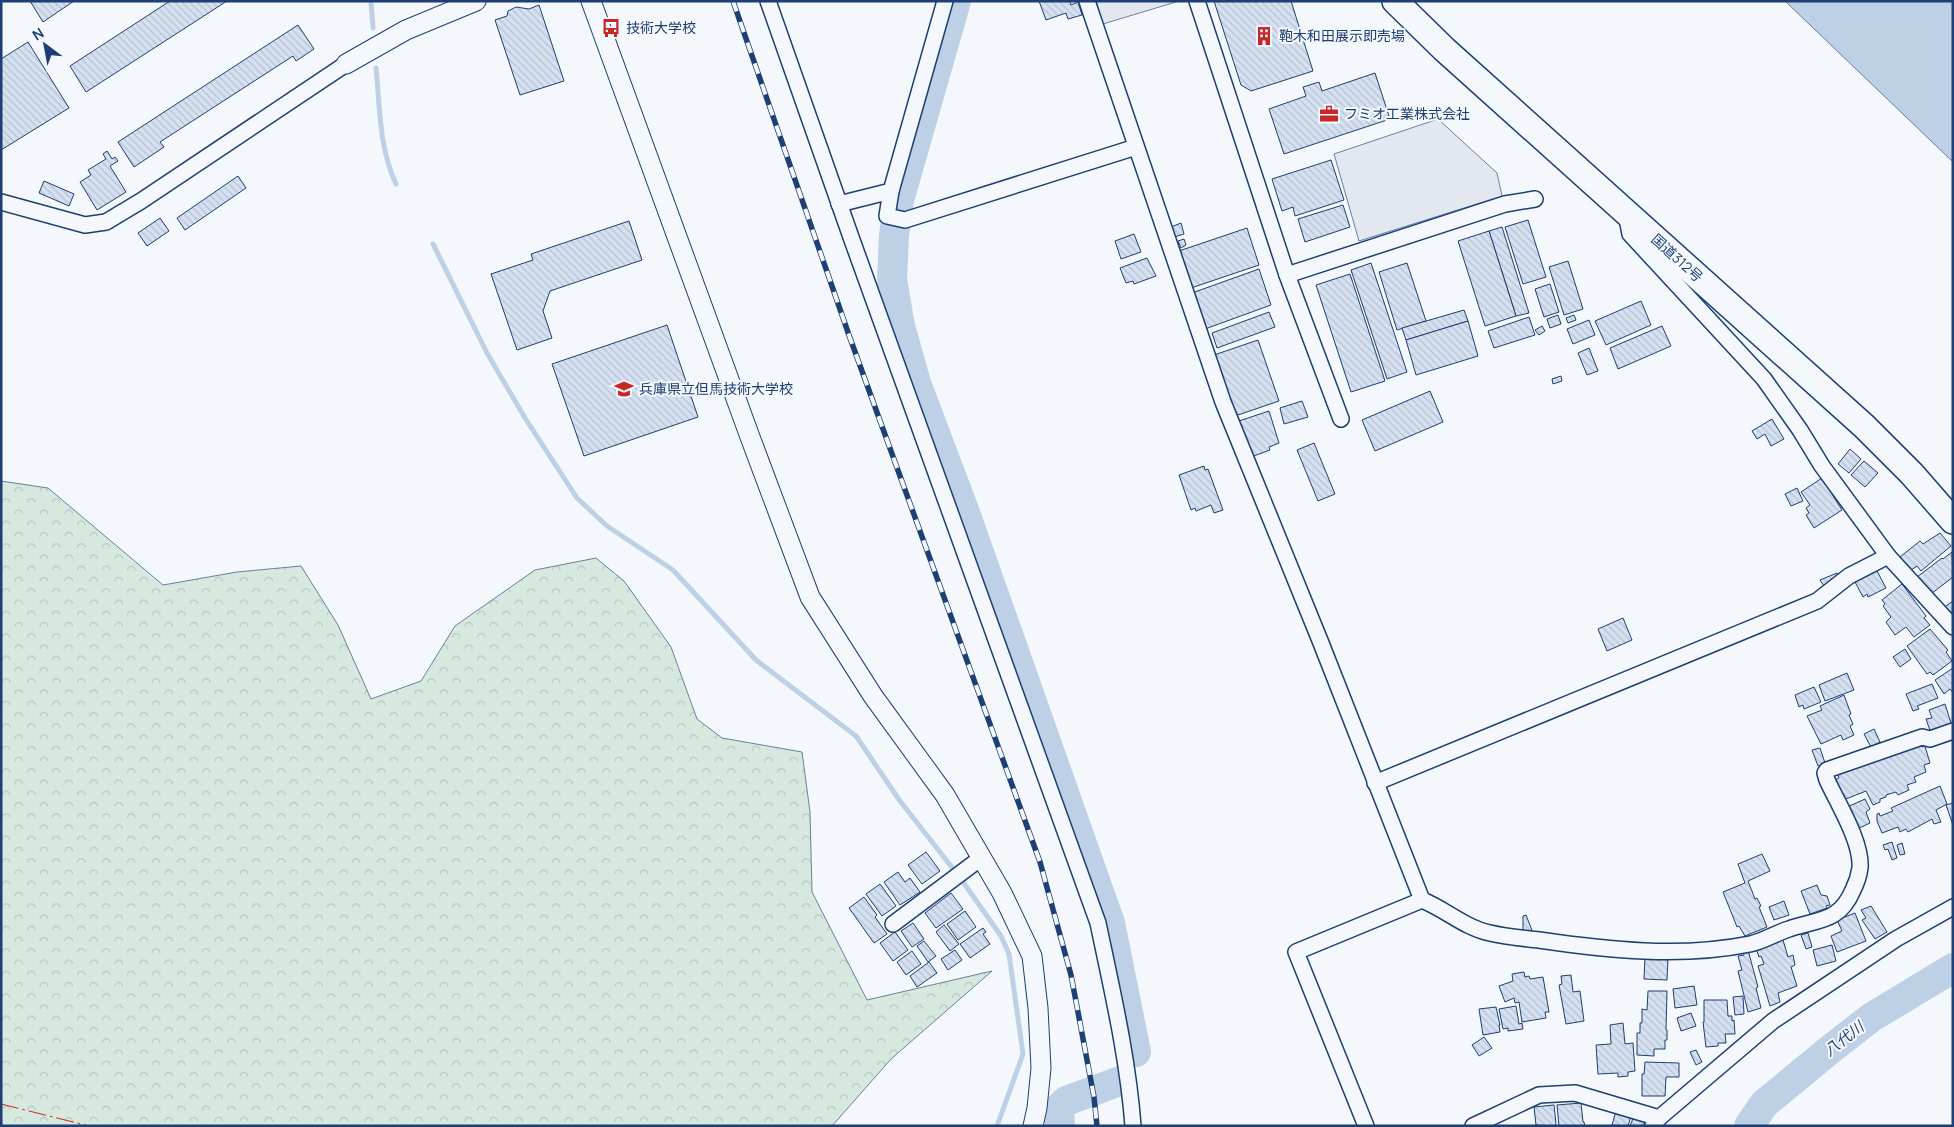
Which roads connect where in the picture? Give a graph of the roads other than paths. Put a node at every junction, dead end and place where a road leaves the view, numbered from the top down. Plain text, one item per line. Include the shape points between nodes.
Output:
1 (476, 1) edge
2 (591, 1) edge
3 (768, 1) edge
4 (944, 1) edge
5 (1087, 1) edge
6 (1197, 1) edge
7 (1395, 1) edge
8 (346, 64) joint
9 (1136, 147) junction
10 (891, 191) junction
11 (1534, 199) dead end
12 (1, 202) edge
13 (839, 204) junction
14 (1626, 213) junction
15 (1287, 275) junction
16 (1341, 419) dead end
17 (1953, 521) edge
18 (1888, 556) junction
19 (1953, 627) edge
20 (1953, 731) edge
21 (1375, 783) junction
22 (981, 858) junction
23 (1422, 900) junction
24 (1953, 907) edge
25 (893, 924) dead end
26 (1656, 1122) edge
27 (1033, 1126) edge
28 (1134, 1126) edge
29 (1366, 1126) edge
30 (1473, 1126) edge

1 - 8 street via 406,30
2 - 22 street via 810,597 873,696 945,795
3 - 13 street
4 - 10 street
5 - 9 street
6 - 15 street
7 - 14 highway, 国道312号
8 - 12 street via 106,222 85,225
9 - 10 street via 897,218 887,216
9 - 21 street via 1223,402
10 - 13 street
11 - 15 street via 1505,204
13 - 28 street via 1098,923 1118,1020
14 - 17 highway, 国道312号 via 1864,426
14 - 18 street via 1630,234 1764,379
15 - 16 street
18 - 19 street
18 - 21 street via 1849,576 1817,601
20 - 23 street via 1930,738 1922,737 1827,770 1827,780 1856,842 1859,856 1860,869 1851,895 1836,914 1752,944 1667,953 1574,946 1490,933 1471,927
21 - 23 street
22 - 25 street
22 - 27 street via 1002,892 1032,956 1041,1068
23 - 29 street via 1296,952
24 - 26 street via 1896,939 1773,1021
26 - 30 street via 1575,1093 1539,1095

